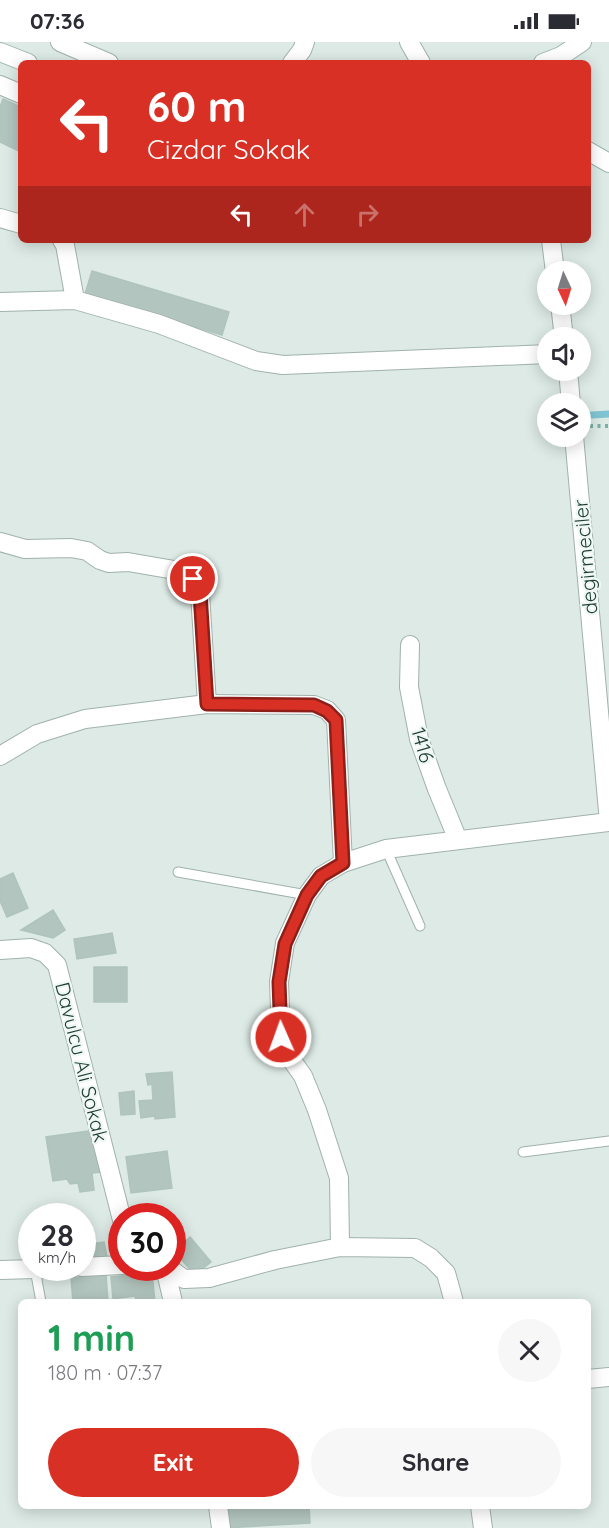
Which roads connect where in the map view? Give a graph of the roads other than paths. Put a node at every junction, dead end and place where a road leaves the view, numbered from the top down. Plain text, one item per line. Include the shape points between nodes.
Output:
1 (60, 42) edge
2 (305, 42) edge
3 (409, 42) edge
4 (582, 42) edge
5 (0, 52) edge
6 (20, 60) edge
7 (102, 60) edge
8 (294, 60) edge
9 (419, 60) edge
10 (551, 60) edge
11 (0, 85) edge
12 (18, 93) edge
13 (591, 153) edge
14 (609, 163) edge
15 (0, 219) edge
16 (18, 223) edge
17 (64, 243) edge
18 (551, 243) edge
19 (554, 261) edge
20 (75, 300) junction
21 (0, 302) edge
22 (537, 354) edge
23 (575, 447) edge
24 (0, 542) edge
25 (410, 645) dead end
26 (207, 704) junction
27 (0, 756) edge
28 (609, 822) edge
29 (458, 840) junction
30 (386, 849) junction
31 (343, 863) junction
32 (178, 872) dead end
33 (307, 895) junction
34 (420, 926) dead end
35 (0, 950) edge
36 (609, 1141) edge
37 (523, 1152) dead end
38 (118, 1203) edge
39 (340, 1247) junction
40 (18, 1269) edge
41 (0, 1270) edge
42 (186, 1279) edge
43 (37, 1281) edge
44 (169, 1281) edge
45 (40, 1299) edge
46 (172, 1299) edge
47 (453, 1299) edge
48 (609, 1377) edge
49 (591, 1379) edge
50 (218, 1509) edge
51 (480, 1509) edge
52 (221, 1528) edge
53 (483, 1528) edge

1 - 7 street
2 - 8 street
3 - 9 street
4 - 10 street
5 - 6 street
11 - 12 street
13 - 14 street
15 - 16 street
17 - 20 street
18 - 19 street
20 - 21 street
20 - 22 street via 159,324 256,361 283,365
23 - 28 street, degirmeciler
24 - 26 street via 25,549 87,551 109,563 128,562 180,571 193,579 200,593
25 - 29 street, 1416 via 409,687 419,739
26 - 27 street via 85,719 38,734
26 - 31 street via 314,705 336,720
28 - 29 street
29 - 30 street
30 - 31 street
30 - 34 lane
31 - 33 street via 321,876
32 - 33 lane
33 - 39 street via 285,944 279,982 281,1037 317,1110 339,1178
35 - 38 street, Davulcu Ali Sokak via 30,948 45,953 57,965
36 - 37 lane
39 - 42 street via 209,1278
39 - 47 street via 415,1248 446,1273
40 - 41 street
43 - 45 lane
44 - 46 street
48 - 49 street
50 - 52 street
51 - 53 street

